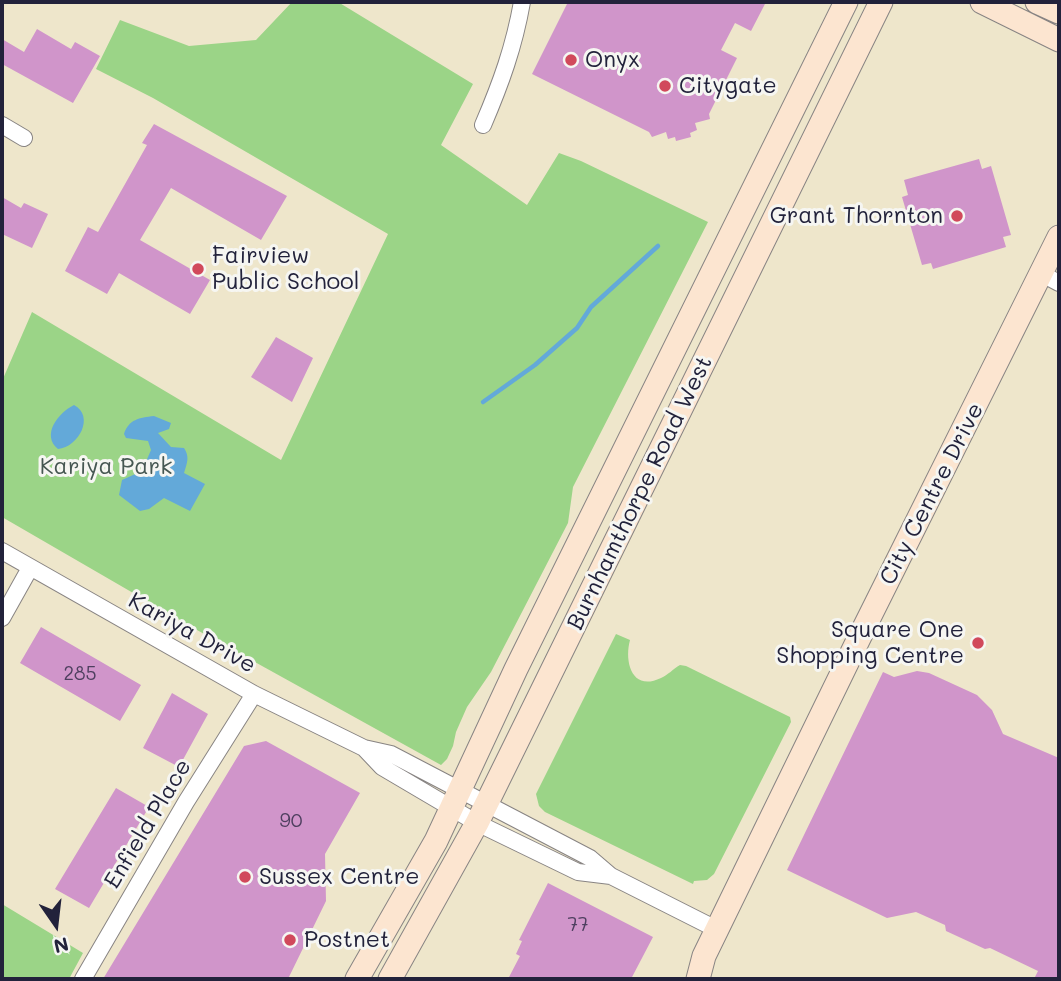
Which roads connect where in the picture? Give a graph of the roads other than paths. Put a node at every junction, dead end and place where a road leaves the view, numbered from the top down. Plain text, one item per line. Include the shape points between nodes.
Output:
1 (522, 2) edge
2 (846, 2) edge
3 (881, 2) edge
4 (982, 2) edge
5 (1037, 2) edge
6 (1059, 12) edge
7 (1059, 40) edge
8 (2, 125) edge
9 (483, 125) dead end
10 (24, 138) dead end
11 (1059, 237) edge
12 (1050, 279) edge
13 (2, 551) edge
14 (30, 568) junction
15 (2, 618) edge
16 (254, 694) junction
17 (455, 799) junction
18 (482, 813) junction
19 (718, 930) junction
20 (83, 979) edge
21 (358, 979) edge
22 (390, 979) edge
23 (698, 979) edge

1 - 9 street via 514,44
2 - 17 main road, Burnhamthorpe Road West
3 - 18 main road, Burnhamthorpe Road West
4 - 7 main road
5 - 6 main road
8 - 10 street
11 - 12 main road, City Centre Drive
12 - 19 main road, City Centre Drive via 863,630
13 - 14 street, Kariya Drive
14 - 15 street
14 - 16 street, Kariya Drive
16 - 17 street, Kariya Drive via 364,748 391,754
16 - 20 street, Enfield Place
17 - 18 street, Kariya Drive
17 - 21 main road, Burnhamthorpe Road West
18 - 19 street, Kariya Drive via 578,872 611,876
18 - 22 main road, Burnhamthorpe Road West
19 - 23 main road, City Centre Drive

